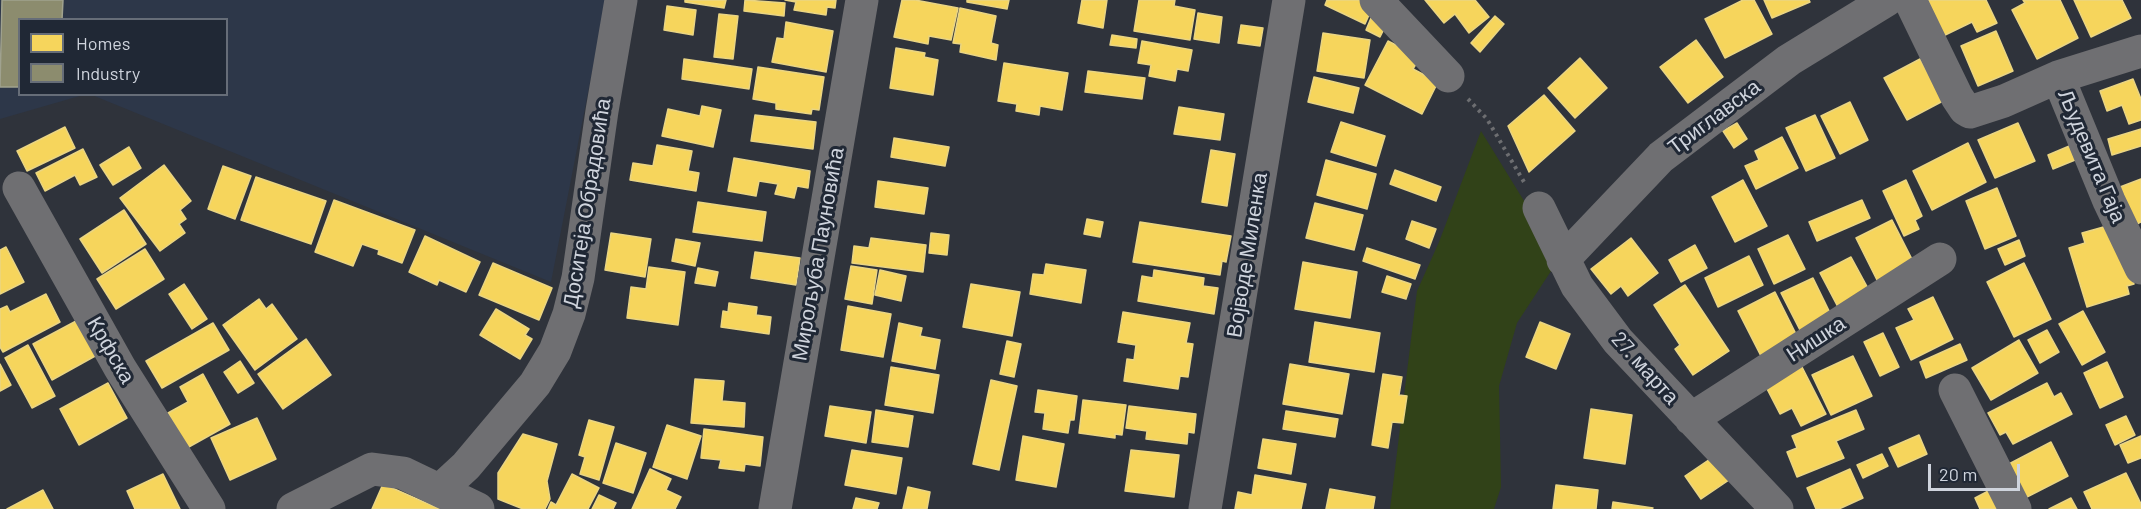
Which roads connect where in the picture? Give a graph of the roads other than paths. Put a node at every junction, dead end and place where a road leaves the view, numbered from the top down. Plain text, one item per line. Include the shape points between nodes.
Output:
1 (621, 0) edge
2 (862, 0) edge
3 (1289, 0) edge
4 (1376, 0) edge
5 (1887, 0) edge
6 (1910, 0) edge
7 (2141, 51) edge
8 (1448, 76) road end
9 (2058, 77) junction
10 (19, 188) dead end
11 (1539, 208) road end
12 (1940, 259) dead end
13 (1563, 260) junction
14 (2141, 267) edge
15 (1954, 390) dead end
16 (1691, 418) junction
17 (440, 490) junction
18 (1769, 504) edge
19 (209, 509) edge
20 (293, 509) edge
21 (478, 509) edge
22 (775, 509) edge
23 (1205, 509) edge
24 (2015, 509) edge

1 - 17 street, Доситеја Обрадовића via 569,314 555,351 535,384 466,466
2 - 22 street, Мирољуба Пауновића
3 - 23 street, Војводе Миленка
4 - 8 street
5 - 13 street, Триглавска via 1789,60 1670,150
6 - 9 street, Људевита Гаја via 1957,97 1970,112
7 - 9 street, Људевита Гаја
9 - 14 street, Људевита Гаја
10 - 19 street, Крфска via 120,368
11 - 13 street, 27. марта
12 - 16 street, Нишка
13 - 16 street, 27. марта via 1577,286 1618,341
15 - 24 street
16 - 18 street, 27. марта
17 - 20 street via 403,473 372,470
17 - 21 street

